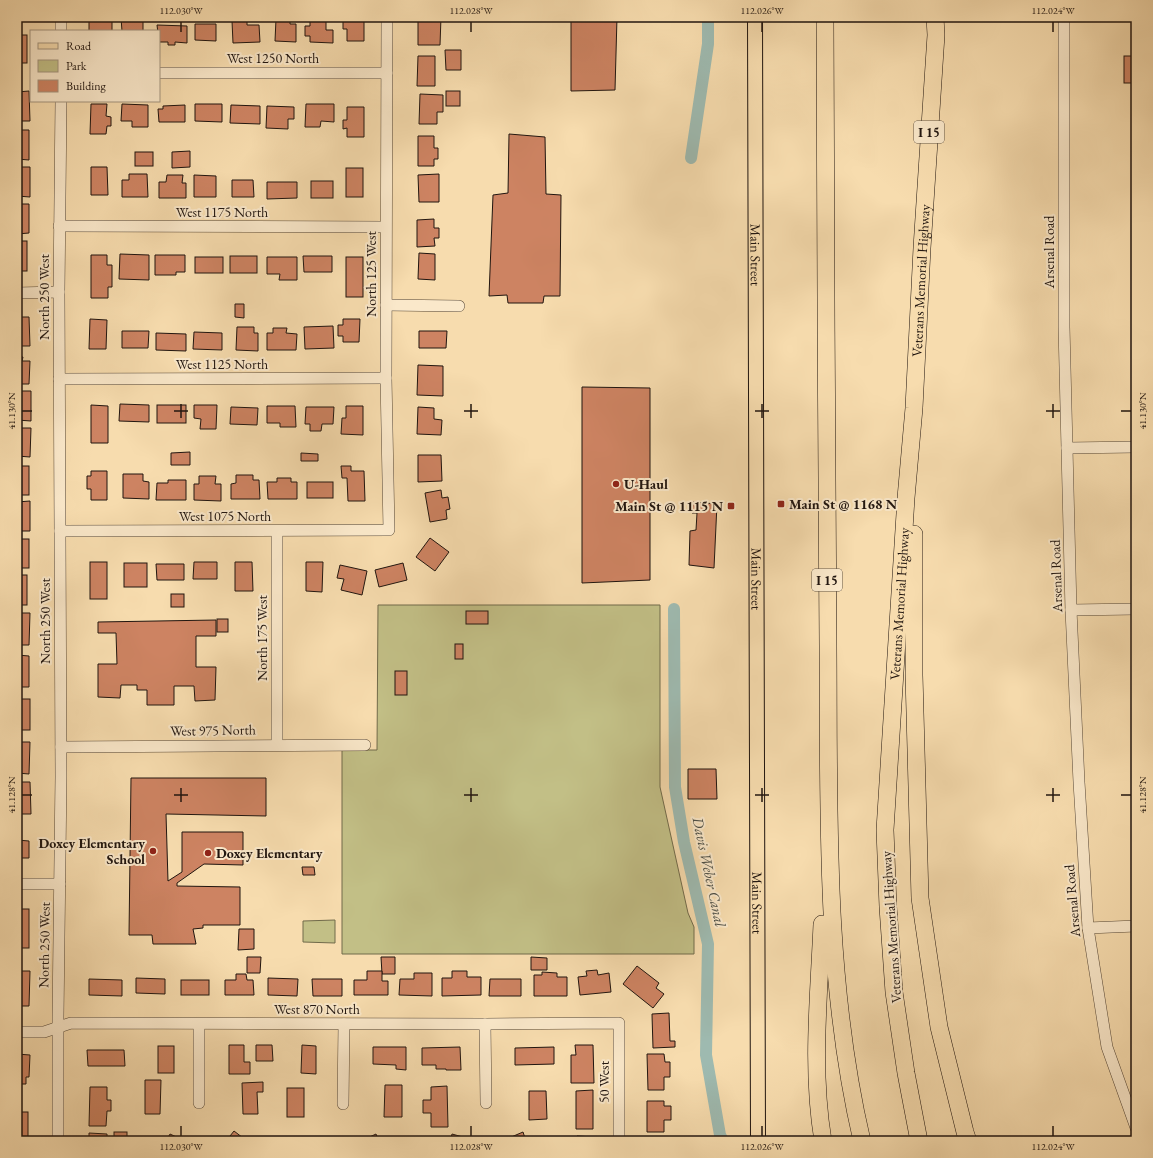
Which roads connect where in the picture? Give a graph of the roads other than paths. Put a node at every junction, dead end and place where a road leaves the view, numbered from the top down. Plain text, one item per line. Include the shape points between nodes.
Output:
1 (61, 17) edge
2 (387, 17) edge
3 (755, 17) edge
4 (825, 17) edge
5 (936, 17) edge
6 (1064, 17) edge
7 (61, 30) edge
8 (160, 73) edge
9 (387, 73) junction
10 (61, 102) edge
11 (59, 226) junction
12 (385, 227) junction
13 (58, 292) junction
14 (17, 293) edge
15 (386, 305) junction
16 (459, 306) dead end
17 (386, 378) junction
18 (59, 379) junction
19 (914, 408) junction
20 (1136, 447) edge
21 (1067, 448) junction
22 (389, 530) joint
23 (60, 531) junction
24 (277, 531) junction
25 (1136, 609) edge
26 (1071, 610) junction
27 (277, 745) junction
28 (365, 745) dead end
29 (61, 747) junction
30 (828, 798) junction
31 (17, 884) edge
32 (60, 884) junction
33 (1136, 926) edge
34 (1088, 928) junction
35 (619, 1022) joint
36 (199, 1024) junction
37 (344, 1024) junction
38 (485, 1024) junction
39 (58, 1028) junction
40 (17, 1032) edge
41 (199, 1103) dead end
42 (486, 1103) dead end
43 (343, 1104) dead end
44 (1136, 1128) edge
45 (58, 1141) edge
46 (619, 1141) edge
47 (758, 1141) edge
48 (823, 1141) edge
49 (862, 1141) edge
50 (919, 1141) edge
51 (968, 1141) edge

1 - 7 street
2 - 9 street, North 125 West
3 - 47 main road, Main Street
4 - 30 highway, I 15
5 - 19 highway, Veterans Memorial Highway / I 15
6 - 21 street, Arsenal Road via 1064,327
8 - 9 street, West 1250 North
9 - 12 street, North 125 West
10 - 11 street, North 250 West
11 - 12 street, West 1175 North
11 - 13 street, North 250 West
12 - 15 street, North 125 West
13 - 14 street
13 - 18 street, North 250 West
15 - 16 street
15 - 17 street, North 125 West
17 - 18 street, West 1125 North
17 - 22 street, North 125 West
18 - 23 street, North 250 West
19 - 50 highway, Veterans Memorial Highway / I 15 via 885,830 894,992
19 - 51 highway via 914,675 920,898 939,1027
20 - 21 street
21 - 26 street, Arsenal Road
22 - 24 street, West 1075 North
23 - 24 street, West 1075 North
23 - 29 street, North 250 West
24 - 27 street, North 175 West
25 - 26 street
26 - 34 street, Arsenal Road
27 - 28 street, West 975 North
27 - 29 street, West 975 North
29 - 32 street, North 250 West
30 - 48 highway via 817,1035 817,1087
30 - 49 highway, I 15 via 833,946 842,1026
31 - 32 street
32 - 39 street, North 250 West
33 - 34 street
34 - 44 street, Arsenal Road via 1107,1047
35 - 38 street, West 870 North
35 - 46 street, 50 West
36 - 37 street, West 870 North
36 - 39 street, West 870 North via 72,1024
36 - 41 street
37 - 38 street, West 870 North
37 - 43 street
38 - 42 street
39 - 40 street, West 870 North via 44,1032
39 - 45 street, North 250 West

